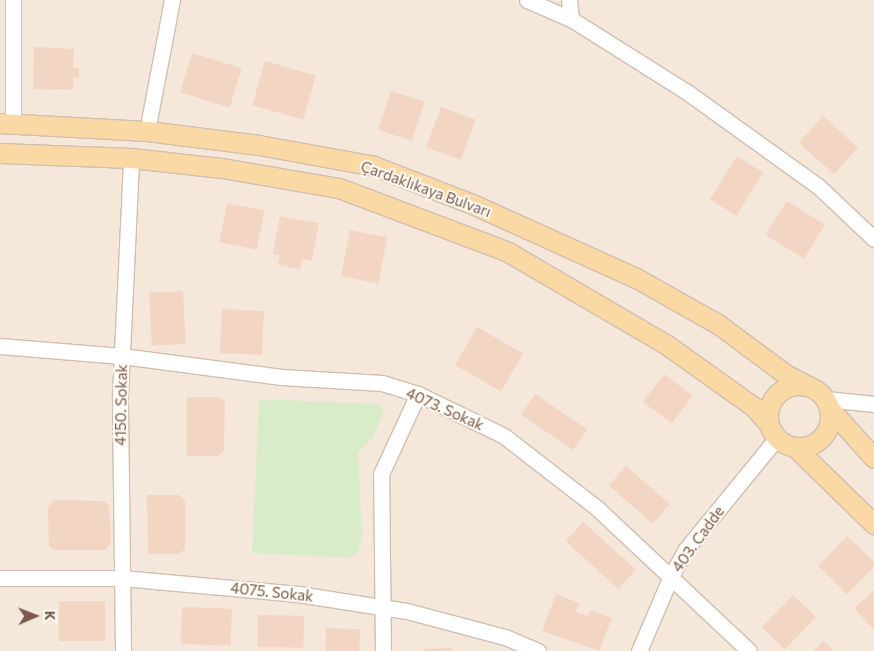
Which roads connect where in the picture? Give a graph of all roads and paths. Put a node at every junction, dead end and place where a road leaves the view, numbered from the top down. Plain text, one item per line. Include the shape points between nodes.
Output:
1 (14, 0) edge
2 (172, 0) edge
3 (527, 0) edge
4 (569, 0) edge
5 (571, 19) junction
6 (6, 123) edge
7 (147, 131) junction
8 (0, 153) edge
9 (132, 158) junction
10 (874, 239) edge
11 (0, 346) edge
12 (122, 356) junction
13 (809, 386) junction
14 (418, 394) junction
15 (828, 404) junction
16 (874, 404) edge
17 (772, 431) junction
18 (796, 448) junction
19 (874, 458) edge
20 (874, 524) edge
21 (670, 576) junction
22 (0, 578) edge
23 (122, 578) junction
24 (384, 607) junction
25 (123, 651) edge
26 (383, 651) edge
27 (538, 651) edge
28 (638, 651) edge
29 (749, 651) edge

1 - 6 street
2 - 7 street
3 - 5 street
4 - 5 street
5 - 10 street via 748,134 818,186
6 - 7 main road, Çardaklıkaya Bulvarı
7 - 13 main road, Çardaklıkaya Bulvarı via 259,145 374,166 400,176 470,203 638,279 718,324 785,374
8 - 9 main road, Çardaklıkaya Bulvarı
9 - 12 street, 4150. Sokak
9 - 17 main road, Çardaklıkaya Bulvarı via 222,168 339,188 508,252 667,345 754,407
11 - 12 street, 4073. Sokak
12 - 14 street, 4073. Sokak via 282,377 382,383
12 - 23 street, 4150. Sokak
13 - 15 main road
13 - 17 main road via 799,384 780,390 769,407
14 - 21 street, 4073. Sokak via 504,436 598,509
14 - 24 street via 381,474
15 - 16 street
15 - 18 main road via 830,419 823,437 815,443
15 - 19 main road
17 - 18 main road
17 - 21 street, 403. Cadde
18 - 20 main road
21 - 28 street, 403. Cadde
21 - 29 street, 4073. Sokak
22 - 23 street, 4075. Sokak
23 - 24 street, 4075. Sokak via 298,594
23 - 25 street, 4150. Sokak
24 - 26 street
24 - 27 street, 4075. Sokak via 505,637

